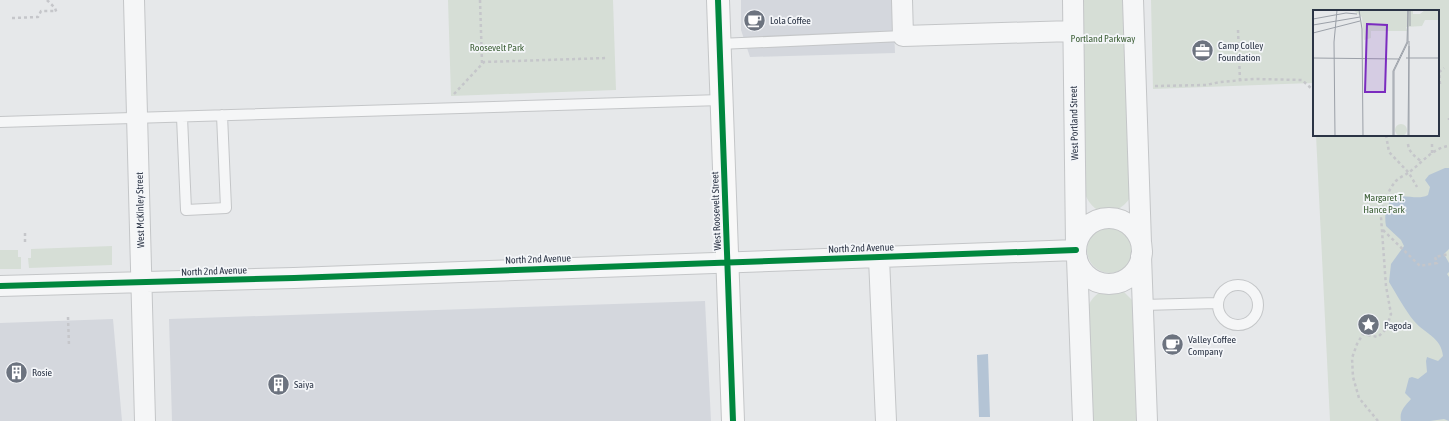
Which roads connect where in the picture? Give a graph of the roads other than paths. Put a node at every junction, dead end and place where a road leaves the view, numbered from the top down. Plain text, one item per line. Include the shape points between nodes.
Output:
1 (134, 0) edge
2 (718, 0) edge
3 (902, 0) edge
4 (1073, 0) edge
5 (1133, 0) edge
6 (1073, 31) junction
7 (903, 36) junction
8 (719, 44) junction
9 (721, 100) junction
10 (222, 115) junction
11 (182, 117) junction
12 (138, 118) junction
13 (0, 122) edge
14 (1141, 250) junction
15 (1076, 251) junction
16 (879, 258) junction
17 (728, 263) junction
18 (142, 283) junction
19 (0, 286) edge
20 (1217, 303) junction
21 (1143, 305) junction
22 (145, 421) edge
23 (733, 421) edge
24 (886, 421) edge
25 (1083, 421) edge
26 (1147, 421) edge

1 - 12 street, West McKinley Street
2 - 8 street, West Roosevelt Street
3 - 7 street
4 - 6 street, West Portland Street
5 - 14 street, West Portland Street
6 - 7 street
6 - 15 street, West Portland Street
7 - 8 lane
8 - 9 street, West Roosevelt Street
9 - 10 lane
9 - 17 street, West Roosevelt Street
10 - 11 lane
10 - 11 lane via 226,208 186,210
11 - 12 lane
12 - 13 lane
12 - 18 street, West McKinley Street
14 - 15 street via 1136,233 1129,225 1119,219 1108,218 1097,220 1087,226 1080,235
14 - 15 street, West Portland Street via 1137,267 1130,276 1109,284 1088,277 1081,268
14 - 21 street, West Portland Street
15 - 16 street, North 2nd Avenue
15 - 25 street, West Portland Street
16 - 17 street, North 2nd Avenue
16 - 24 street
17 - 18 street, North 2nd Avenue
17 - 23 street, West Roosevelt Street
18 - 19 street, North 2nd Avenue
18 - 22 street, West McKinley Street
20 - 20 lane via 1221,316 1231,324 1238,325 1250,321 1258,310 1253,291 1241,284 1234,284 1222,291
20 - 21 lane
21 - 26 street, West Portland Street

